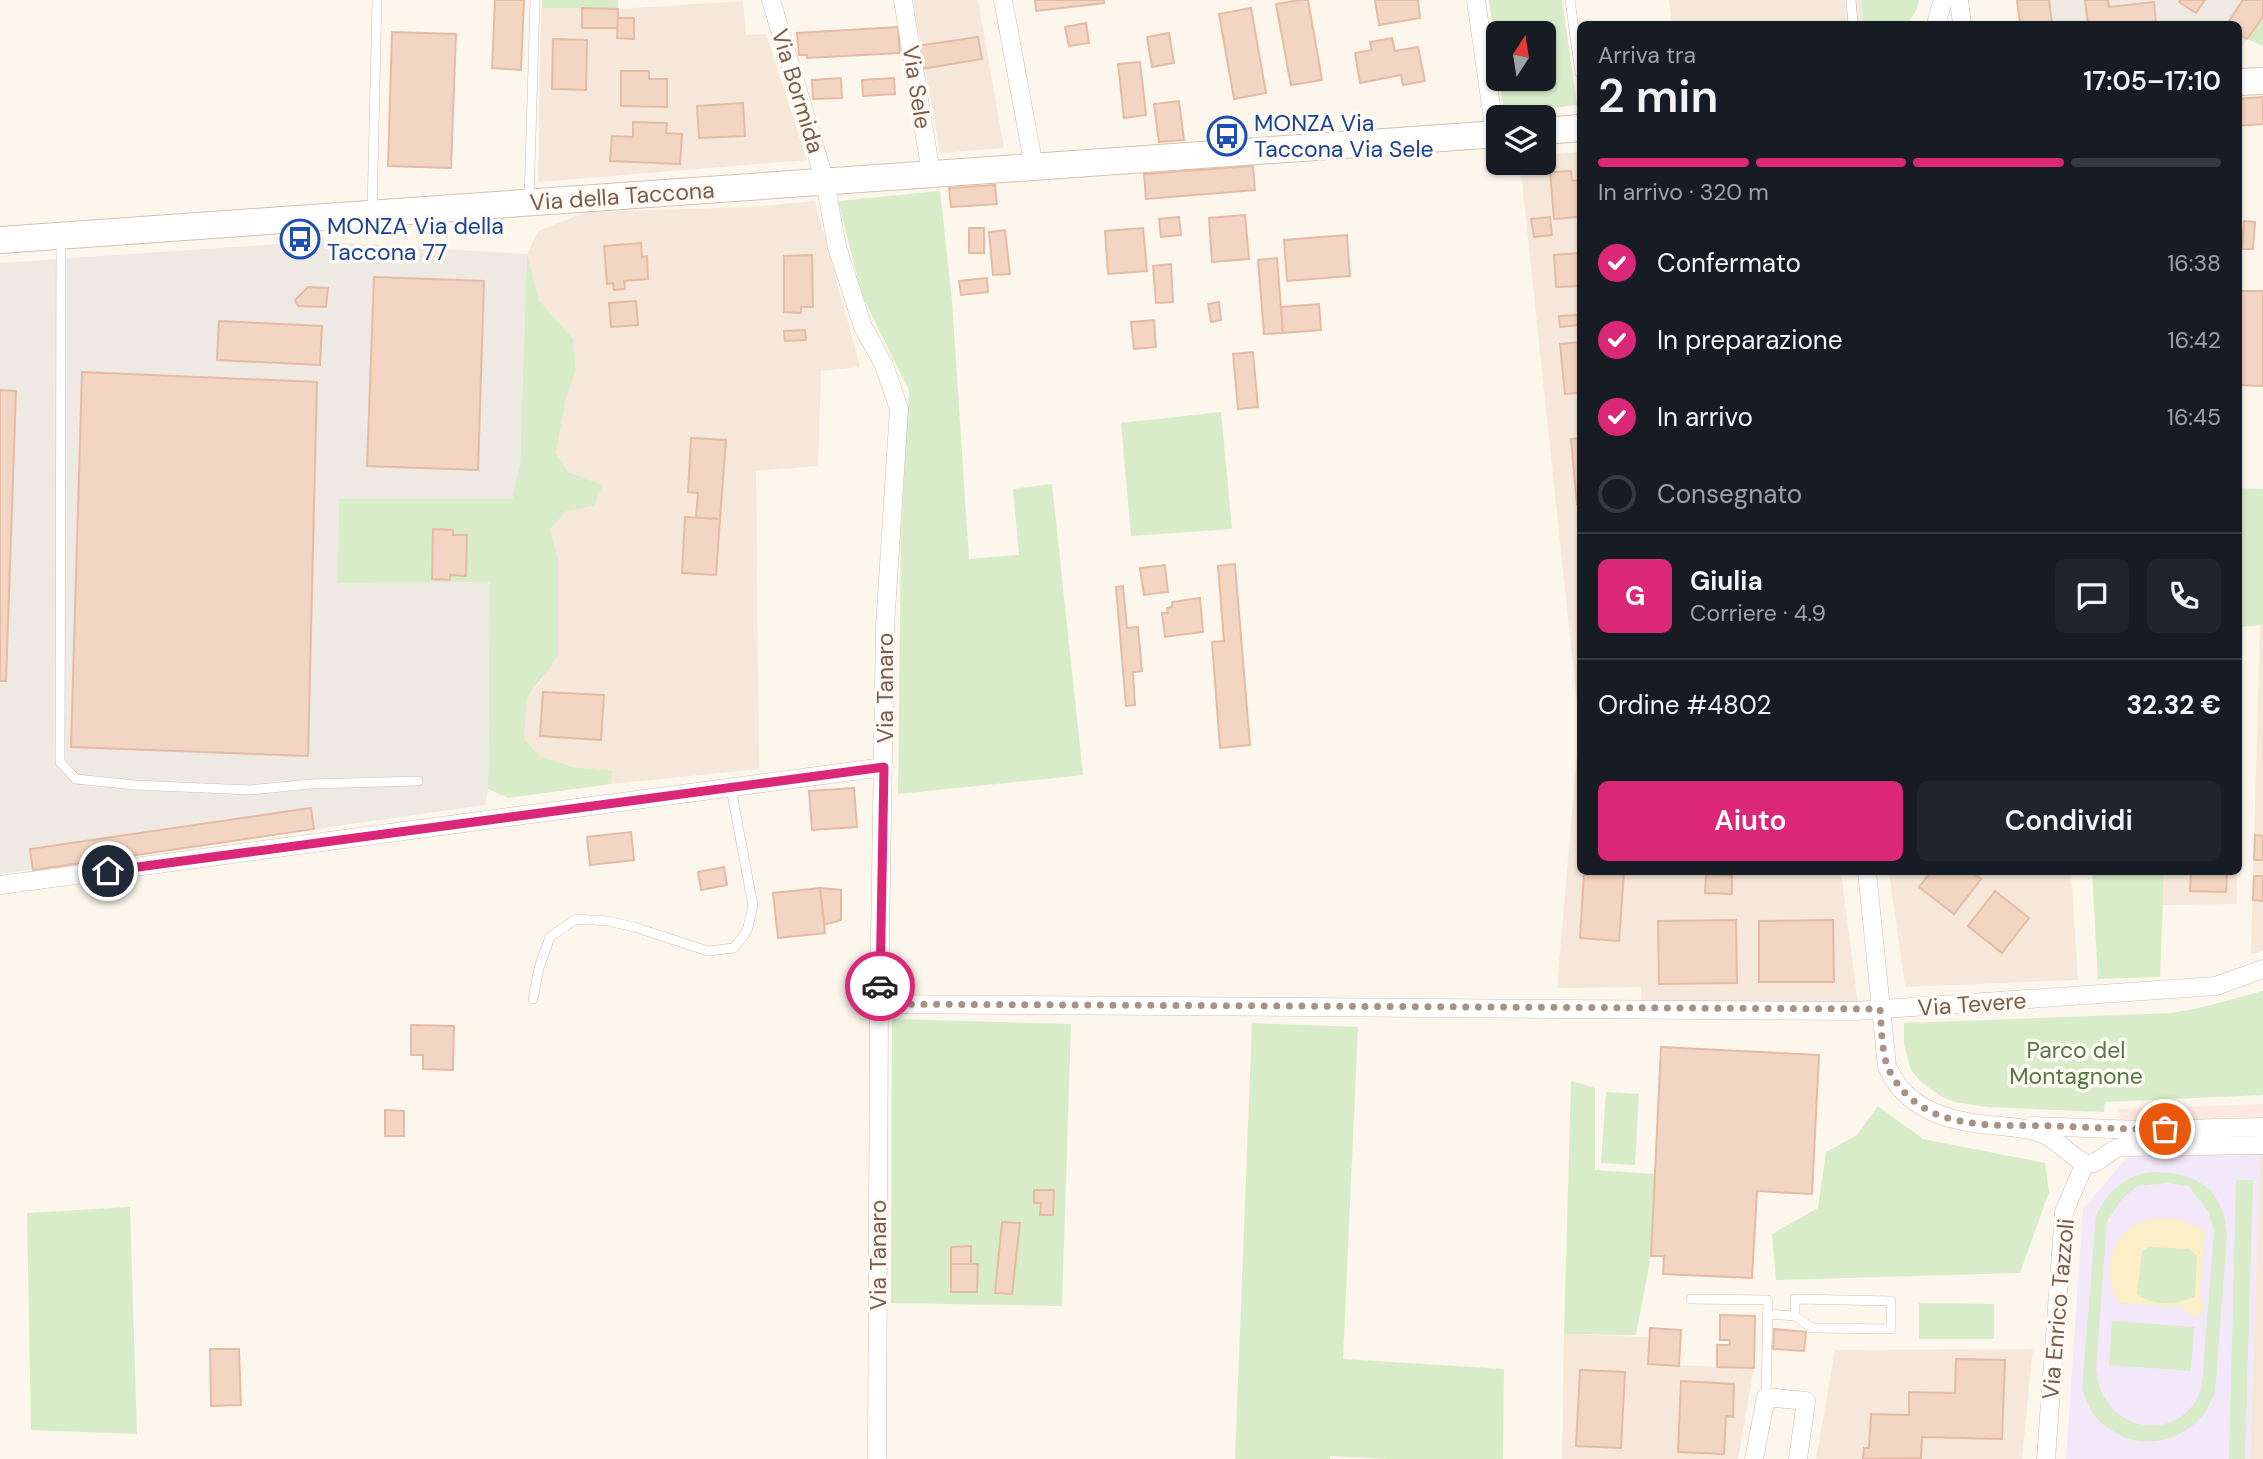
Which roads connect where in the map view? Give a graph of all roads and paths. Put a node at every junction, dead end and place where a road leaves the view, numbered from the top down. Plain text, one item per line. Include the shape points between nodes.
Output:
1 (377, 0) edge
2 (535, 0) edge
3 (771, 0) edge
4 (903, 0) edge
5 (1003, 0) edge
6 (1476, 0) edge
7 (1570, 0) edge
8 (1851, 0) edge
9 (1943, 0) edge
10 (1959, 0) edge
11 (1853, 21) edge
12 (1937, 21) edge
13 (1962, 21) edge
14 (1577, 51) edge
15 (2263, 80) edge
16 (2242, 82) edge
17 (1492, 105) edge
18 (1577, 128) edge
19 (1556, 130) edge
20 (1486, 135) edge
21 (1034, 167) junction
22 (931, 174) junction
23 (825, 182) junction
24 (529, 203) junction
25 (372, 214) junction
26 (61, 236) junction
27 (0, 240) edge
28 (884, 767) junction
29 (418, 781) dead end
30 (731, 788) junction
31 (1867, 875) edge
32 (0, 885) edge
33 (2263, 969) edge
34 (533, 999) dead end
35 (879, 1004) junction
36 (1880, 1009) junction
37 (2015, 1127) junction
38 (2263, 1127) edge
39 (2089, 1128) junction
40 (2263, 1145) edge
41 (2104, 1155) junction
42 (2078, 1158) junction
43 (1691, 1299) dead end
44 (1767, 1314) junction
45 (1795, 1316) junction
46 (1766, 1396) junction
47 (877, 1459) edge
48 (1754, 1459) edge
49 (1798, 1459) edge
50 (2046, 1459) edge

1 - 25 lane
2 - 24 lane
3 - 23 street, Via Bormida
4 - 22 street, Via Sele
5 - 21 street
6 - 17 street
7 - 14 lane
8 - 11 lane
9 - 12 street
10 - 13 street
15 - 16 main road
18 - 19 main road
20 - 21 main road, Via della Taccona
21 - 22 main road, Via della Taccona
22 - 23 main road, Via della Taccona
23 - 24 main road, Via della Taccona
23 - 28 street, Via Tanaro via 837,247 863,327 884,365 899,409 885,627
24 - 25 main road, Via della Taccona
25 - 26 main road, Via della Taccona
26 - 27 main road, Via della Taccona
26 - 29 lane via 60,762 76,779 135,785 250,790
28 - 30 street
28 - 35 street, Via Tanaro
30 - 32 street
30 - 34 lane via 752,906 747,932 734,948 708,951 634,927 576,919 550,937
31 - 36 street
33 - 36 street, Via Tevere via 2216,986
35 - 36 street, Via Tevere
35 - 47 street, Via Tanaro
36 - 37 street via 1887,1066 1909,1097 1926,1110 1959,1121
37 - 39 street
37 - 42 street via 2044,1134
38 - 39 street
39 - 41 street via 2104,1138
39 - 42 street via 2073,1137
40 - 41 street via 2121,1147
41 - 42 street via 2096,1162
42 - 50 street, Via Enrico Tazzoli via 2064,1212
43 - 44 lane via 1768,1300
44 - 45 lane
44 - 46 lane
45 - 45 lane via 1795,1299 1891,1301 1891,1329 1812,1328
46 - 48 street
46 - 49 street via 1806,1401

